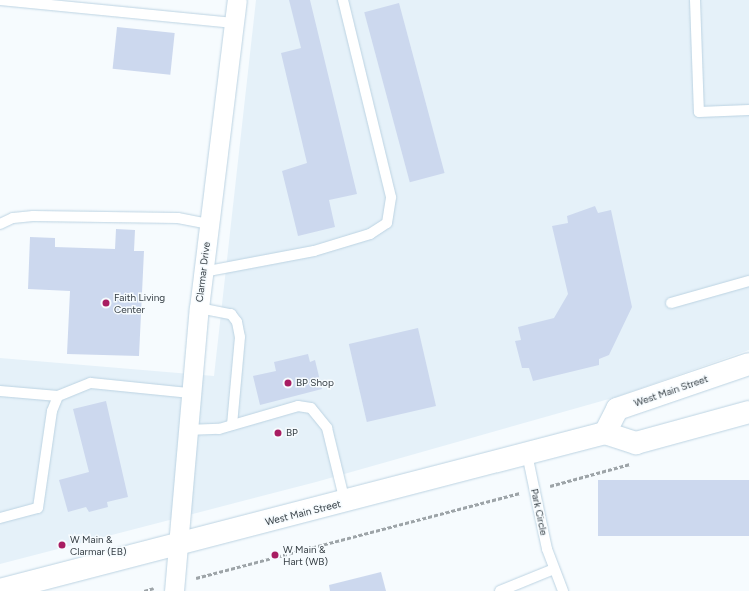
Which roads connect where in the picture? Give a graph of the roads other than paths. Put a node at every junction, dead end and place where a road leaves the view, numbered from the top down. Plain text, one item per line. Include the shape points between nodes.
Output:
1 (0, 0) edge
2 (237, 0) edge
3 (343, 0) edge
4 (695, 0) edge
5 (234, 23) junction
6 (749, 110) edge
7 (0, 224) edge
8 (209, 224) junction
9 (203, 272) junction
10 (749, 281) edge
11 (671, 303) dead end
12 (199, 308) junction
13 (749, 364) edge
14 (0, 391) edge
15 (190, 393) junction
16 (58, 396) junction
17 (749, 406) edge
18 (749, 412) edge
19 (722, 418) junction
20 (232, 425) junction
21 (186, 430) junction
22 (605, 433) junction
23 (527, 454) junction
24 (345, 502) junction
25 (0, 518) edge
26 (176, 545) junction
27 (554, 569) junction
28 (174, 587) edge
29 (0, 590) edge
30 (500, 591) edge
31 (563, 591) edge

1 - 5 lane
2 - 5 street, Clarmar Drive
3 - 9 lane via 391,197 387,223 370,234 314,251
4 - 6 lane via 700,112
5 - 8 street, Clarmar Drive
7 - 8 lane via 13,218 33,216 178,218
8 - 9 street, Clarmar Drive
9 - 12 street, Clarmar Drive
10 - 11 lane
12 - 15 street, Clarmar Drive
12 - 20 lane via 230,314 237,322 240,337
13 - 22 main road, West Main Street via 617,409
14 - 16 lane
15 - 16 lane via 91,383
15 - 21 street, Clarmar Drive
16 - 25 lane via 52,411 38,508
17 - 19 main road
18 - 19 main road
19 - 22 main road via 636,442
20 - 21 lane
20 - 24 lane via 298,406 311,408 327,428
21 - 26 street, Clarmar Drive
22 - 23 main road, West Main Street
23 - 24 main road, West Main Street
23 - 27 lane, Park Circle
24 - 26 main road, West Main Street
26 - 28 street, Clarmar Drive
26 - 29 main road, West Main Street
27 - 30 lane
27 - 31 lane, Park Circle

